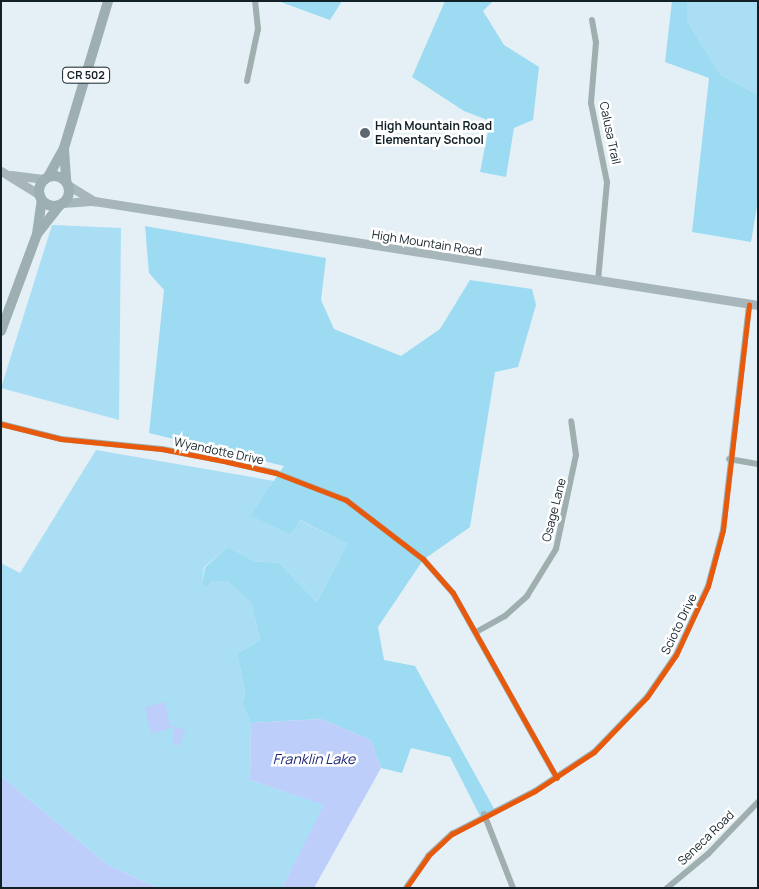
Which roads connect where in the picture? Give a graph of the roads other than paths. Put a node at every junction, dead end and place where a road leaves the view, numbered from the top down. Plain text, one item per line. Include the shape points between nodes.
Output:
1 (108, 1) edge
2 (255, 1) edge
3 (592, 20) dead end
4 (247, 81) dead end
5 (64, 148) junction
6 (5, 173) edge
7 (47, 178) junction
8 (67, 183) junction
9 (41, 198) junction
10 (94, 201) junction
11 (61, 204) junction
12 (37, 234) junction
13 (598, 281) junction
14 (753, 304) edge
15 (1, 331) edge
16 (571, 421) dead end
17 (1, 424) edge
18 (729, 458) junction
19 (758, 464) edge
20 (478, 631) junction
21 (557, 778) junction
22 (758, 802) edge
23 (484, 814) junction
24 (406, 888) edge
25 (513, 888) edge
26 (667, 888) edge

1 - 5 main road, CR 502
2 - 4 street via 258,28
3 - 13 street, Calusa Trail via 596,42 591,103 608,182
5 - 7 main road, CR 502
5 - 8 main road, CR 502
6 - 7 main road
6 - 9 main road
7 - 8 main road
7 - 9 main road, CR 502
8 - 10 main road, High Mountain Road
8 - 11 main road, CR 502
9 - 11 main road
9 - 12 main road, CR 502
10 - 11 main road, High Mountain Road
10 - 13 main road, High Mountain Road
11 - 12 main road, CR 502
12 - 15 main road, CR 502
13 - 14 main road, High Mountain Road
14 - 18 street, Scioto Drive
16 - 20 street, Osage Lane via 576,456 556,549 528,596 506,616
17 - 20 street, Wyandotte Drive via 61,439 162,449 228,462 276,473 346,500 423,559 453,593
18 - 19 street
18 - 21 street, Scioto Drive via 729,486 716,560 689,633 663,677 631,717
20 - 21 street, Wyandotte Drive
21 - 23 street, Scioto Drive
22 - 26 street, Seneca Road via 708,854
23 - 24 street, Scioto Drive via 438,845
23 - 25 street

